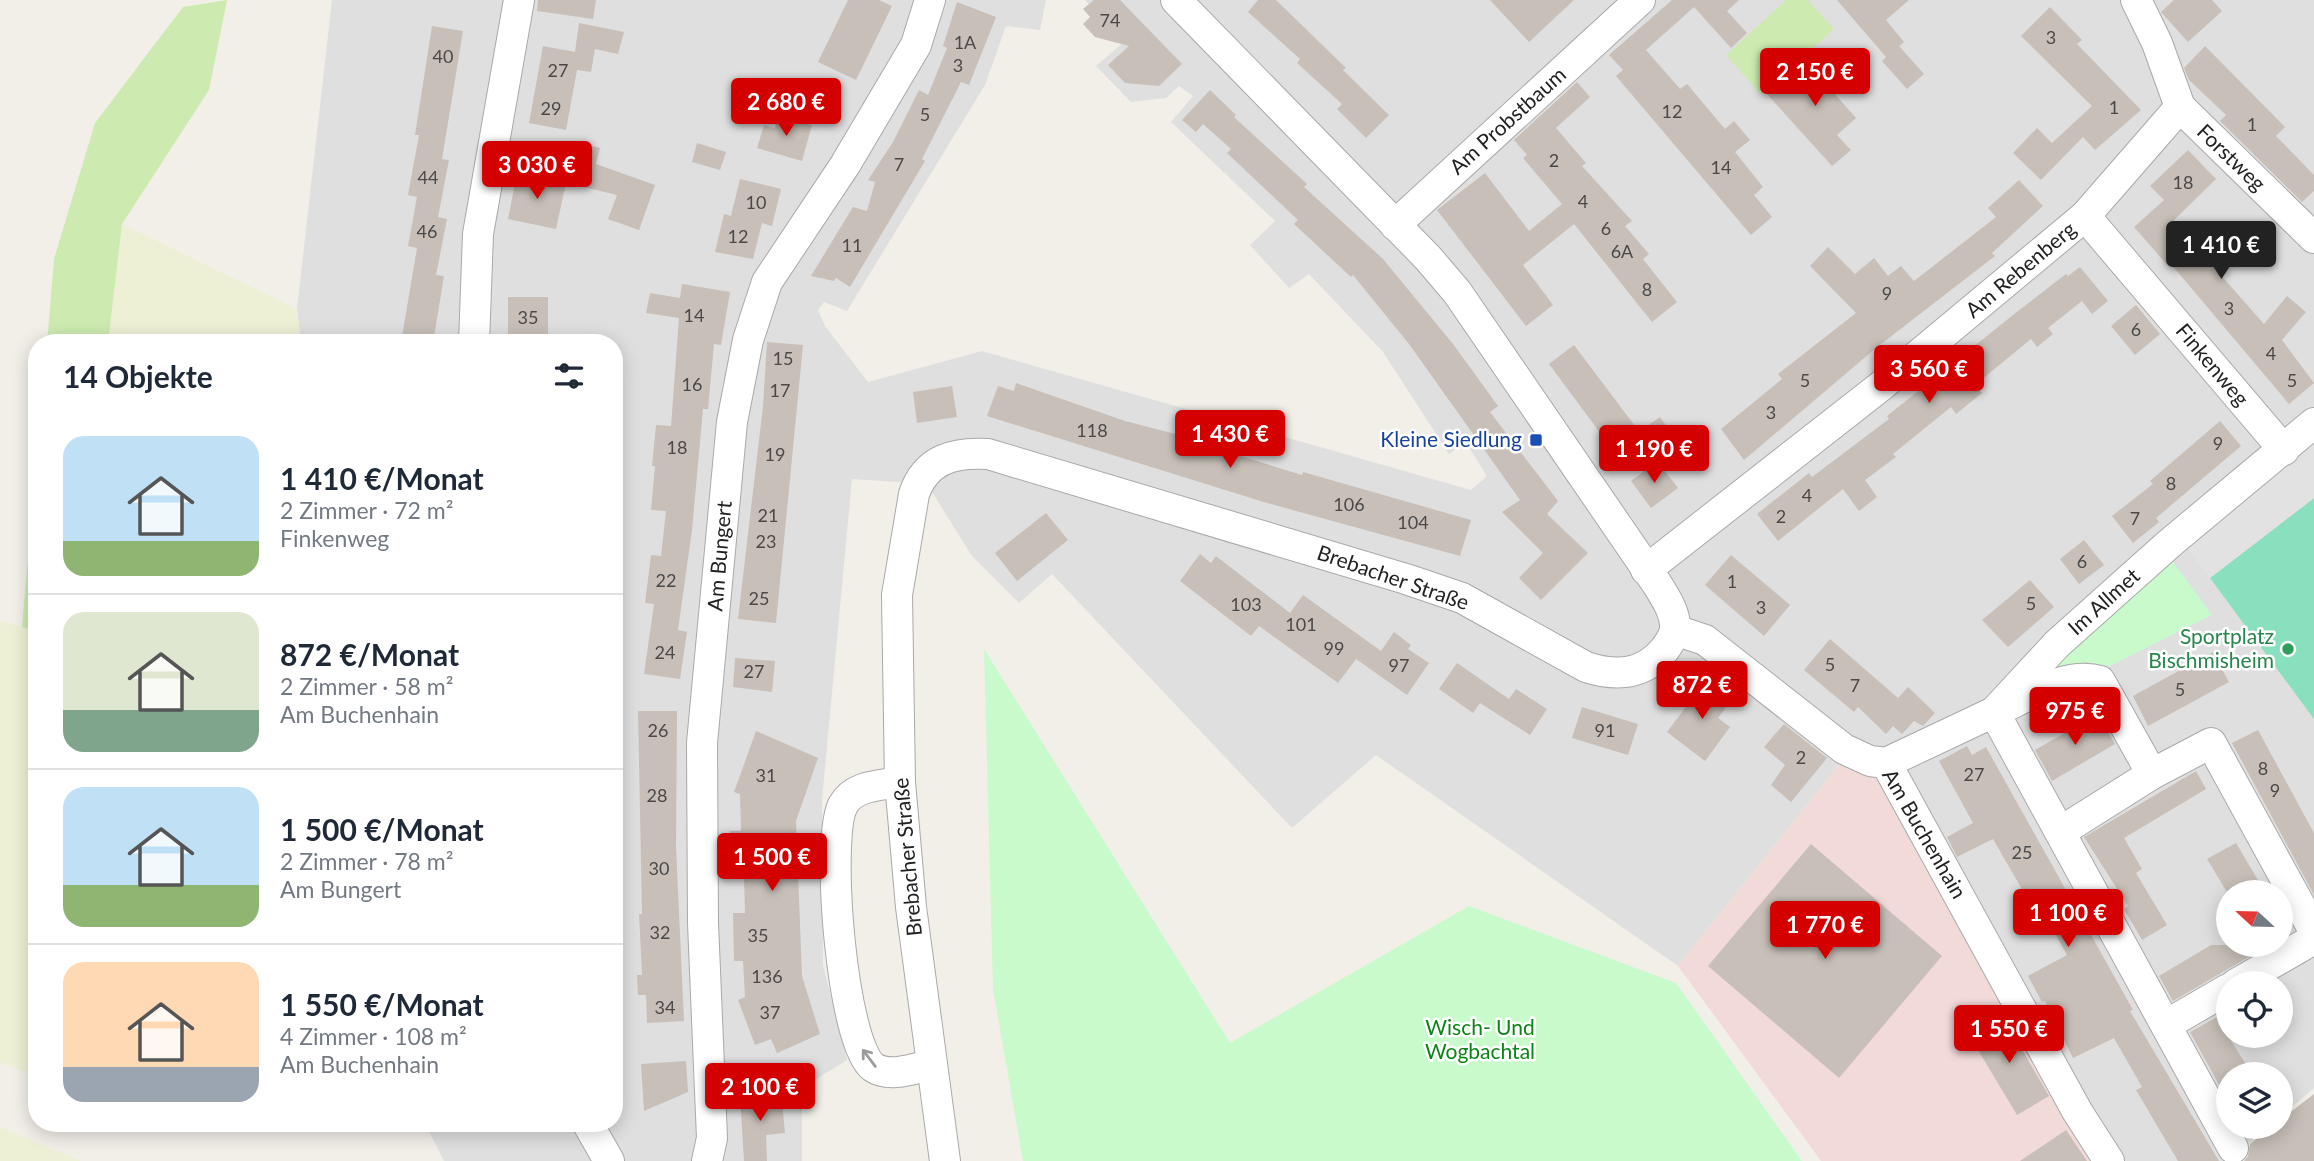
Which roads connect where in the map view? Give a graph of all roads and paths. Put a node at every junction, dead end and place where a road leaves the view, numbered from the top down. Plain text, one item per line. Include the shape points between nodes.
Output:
1 (519, 0) edge
2 (930, 0) edge
3 (1176, 0) edge
4 (2136, 0) edge
5 (1623, 5) edge
6 (2180, 107) junction
7 (2085, 216) junction
8 (1395, 225) junction
9 (2314, 238) edge
10 (474, 334) edge
11 (2314, 423) edge
12 (2284, 450) junction
13 (1646, 570) junction
14 (1675, 630) junction
15 (1994, 712) junction
16 (1886, 764) junction
17 (2152, 774) junction
18 (900, 782) junction
19 (2060, 832) junction
20 (2314, 931) edge
21 (2314, 939) edge
22 (2259, 971) edge
23 (2216, 996) edge
24 (2165, 1025) junction
25 (930, 1065) junction
26 (593, 1132) edge
27 (2233, 1149) dead end
28 (609, 1161) edge
29 (707, 1161) edge
30 (945, 1161) edge
31 (2109, 1161) edge

1 - 10 street via 478,234
2 - 29 street, Am Bungert via 916,46 767,282 741,369 702,743 703,923 712,1138
3 - 8 street
4 - 6 street
5 - 8 street, Am Probstbaum
6 - 7 street, Am Rebenberg
6 - 9 street, Forstweg
7 - 12 street, Finkenweg
7 - 13 street, Am Rebenberg via 1881,386
8 - 13 street via 1457,292
11 - 12 street, Im Allmet
12 - 15 street, Im Allmet via 2067,635
13 - 14 street via 1666,599
14 - 16 street, Am Buchenhain via 1705,640 1844,749
14 - 18 street, Brebacher Straße via 1671,641 1644,669 1606,674 1462,598 1406,579 1019,462 988,454 951,455 936,462 919,480 897,595
15 - 16 street, Im Allmet
15 - 17 street via 2069,679 2100,681
15 - 19 street
16 - 31 street, Am Buchenhain
17 - 19 street
17 - 20 street via 2211,743
18 - 25 street, Brebacher Straße
25 -> 18 street via 890,1073 873,1066 862,1052 840,954 836,824 844,804 857,790
19 - 24 street
21 - 22 street
23 - 24 street
24 - 27 street
25 - 30 street, Brebacher Straße
26 - 28 street

